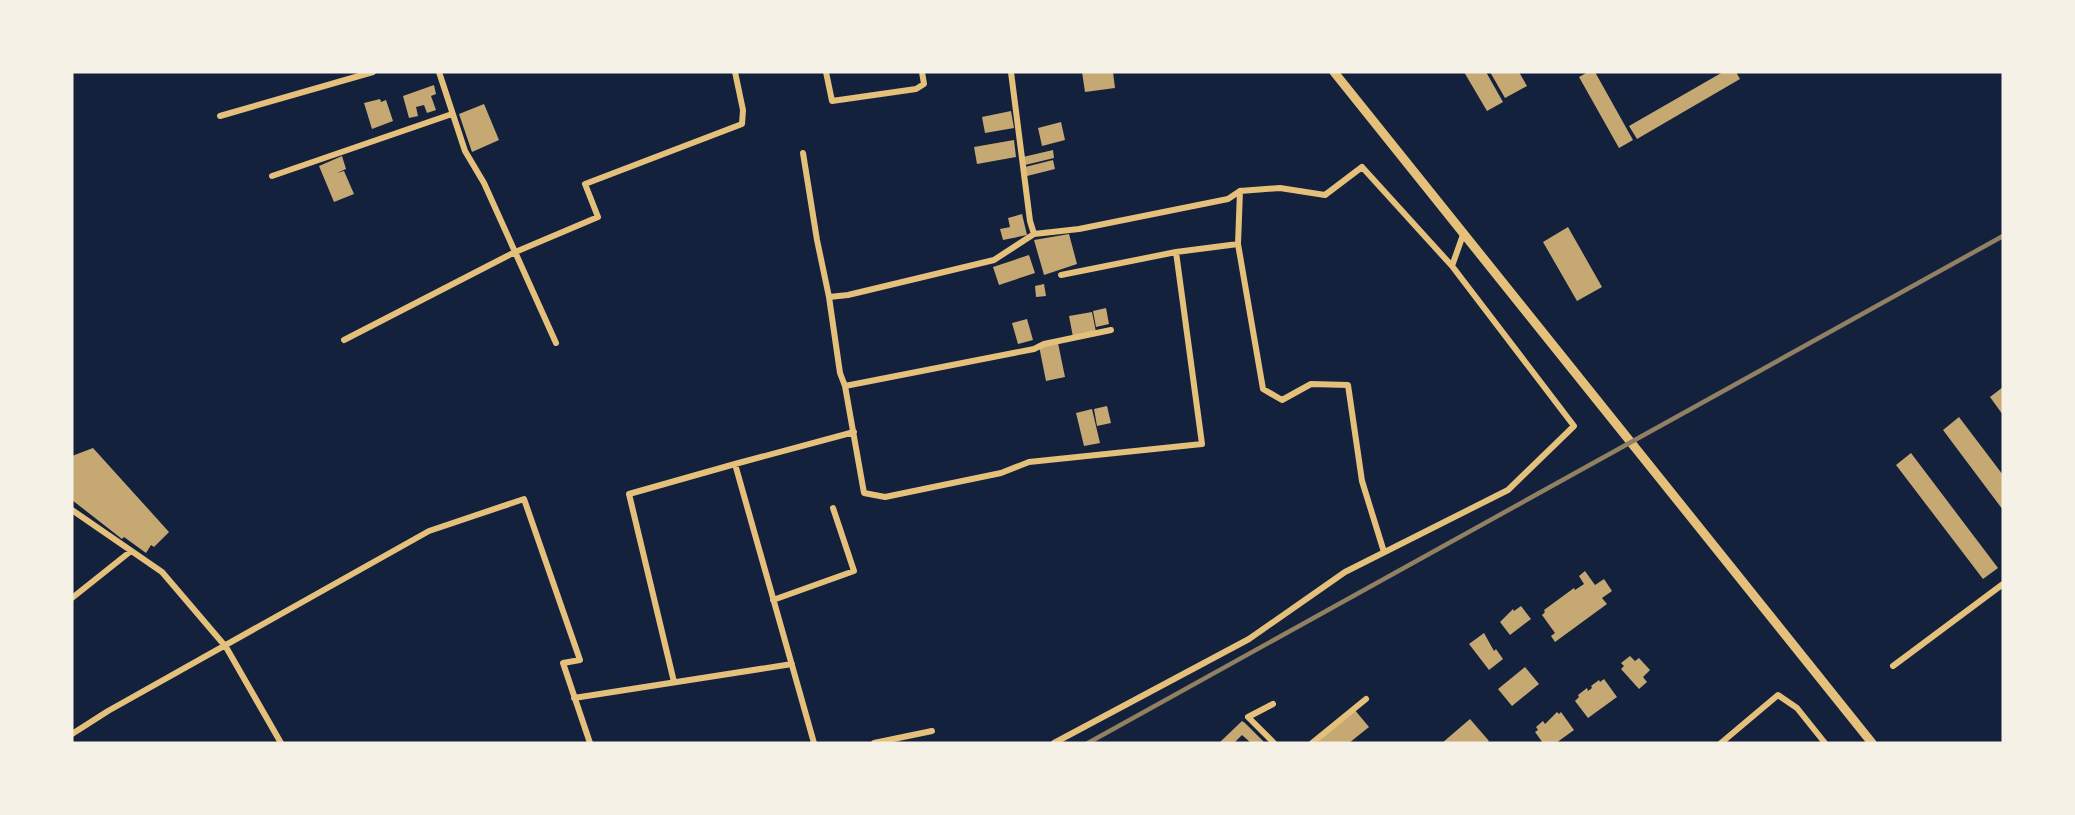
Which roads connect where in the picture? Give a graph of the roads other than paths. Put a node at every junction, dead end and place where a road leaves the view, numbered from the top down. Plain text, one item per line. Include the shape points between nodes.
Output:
1 (373, 72) edge
2 (439, 72) edge
3 (735, 72) edge
4 (826, 72) edge
5 (922, 72) edge
6 (1011, 72) edge
7 (1334, 72) edge
8 (452, 114) junction
9 (220, 117) dead end
10 (803, 153) dead end
11 (272, 176) dead end
12 (1240, 191) junction
13 (1464, 232) junction
14 (1034, 234) junction
15 (1238, 244) junction
16 (1176, 252) junction
17 (513, 253) junction
18 (1452, 266) junction
19 (1062, 275) dead end
20 (830, 297) junction
21 (1111, 330) dead end
22 (344, 340) dead end
23 (556, 343) dead end
24 (845, 386) junction
25 (854, 432) junction
26 (735, 464) junction
27 (833, 509) dead end
28 (72, 510) edge
29 (131, 551) junction
30 (1384, 552) junction
31 (2003, 584) edge
32 (72, 597) edge
33 (773, 600) junction
34 (226, 647) junction
35 (792, 664) junction
36 (1893, 666) dead end
37 (674, 682) junction
38 (574, 698) junction
39 (1366, 699) dead end
40 (1273, 704) dead end
41 (932, 731) dead end
42 (72, 734) edge
43 (1820, 737) junction
44 (281, 743) edge
45 (590, 743) edge
46 (814, 743) edge
47 (874, 743) edge
48 (1054, 743) edge
49 (1274, 743) edge
50 (1312, 743) edge
51 (1721, 743) edge
52 (1813, 743) edge
53 (1825, 743) edge
54 (1872, 743) edge

1 - 9 street
2 - 8 street
3 - 17 street via 742,124 585,184 598,217
4 - 5 street via 832,100 916,89 924,84
6 - 14 street
7 - 13 main road
8 - 11 street
8 - 17 street
10 - 20 street
12 - 14 street via 1228,199
12 - 15 street
12 - 18 street via 1280,188 1325,195 1362,167
13 - 18 street
13 - 54 main road
14 - 20 street via 994,260
15 - 16 street
15 - 30 street via 1264,389 1282,400 1311,384 1348,385 1362,481
16 - 19 street
16 - 25 street via 1202,444 1029,462 1001,473 886,497 864,493
17 - 22 street
17 - 23 street
18 - 30 street via 1574,426 1508,490
20 - 24 street
21 - 24 street
24 - 25 street
25 - 26 street
26 - 33 street
26 - 37 street via 629,494
27 - 33 street via 854,571
28 - 29 street
29 - 32 street
29 - 34 street via 162,572
30 - 48 street via 1345,572 1249,639
31 - 36 street
33 - 35 street
34 - 38 street via 429,531 524,499 580,660 563,663
34 - 42 street
34 - 44 street
35 - 37 street
35 - 46 street
37 - 38 street
38 - 45 street
39 - 50 street
40 - 49 street via 1248,717
41 - 47 street
43 - 51 street via 1797,708 1778,695
43 - 52 street
43 - 53 street

